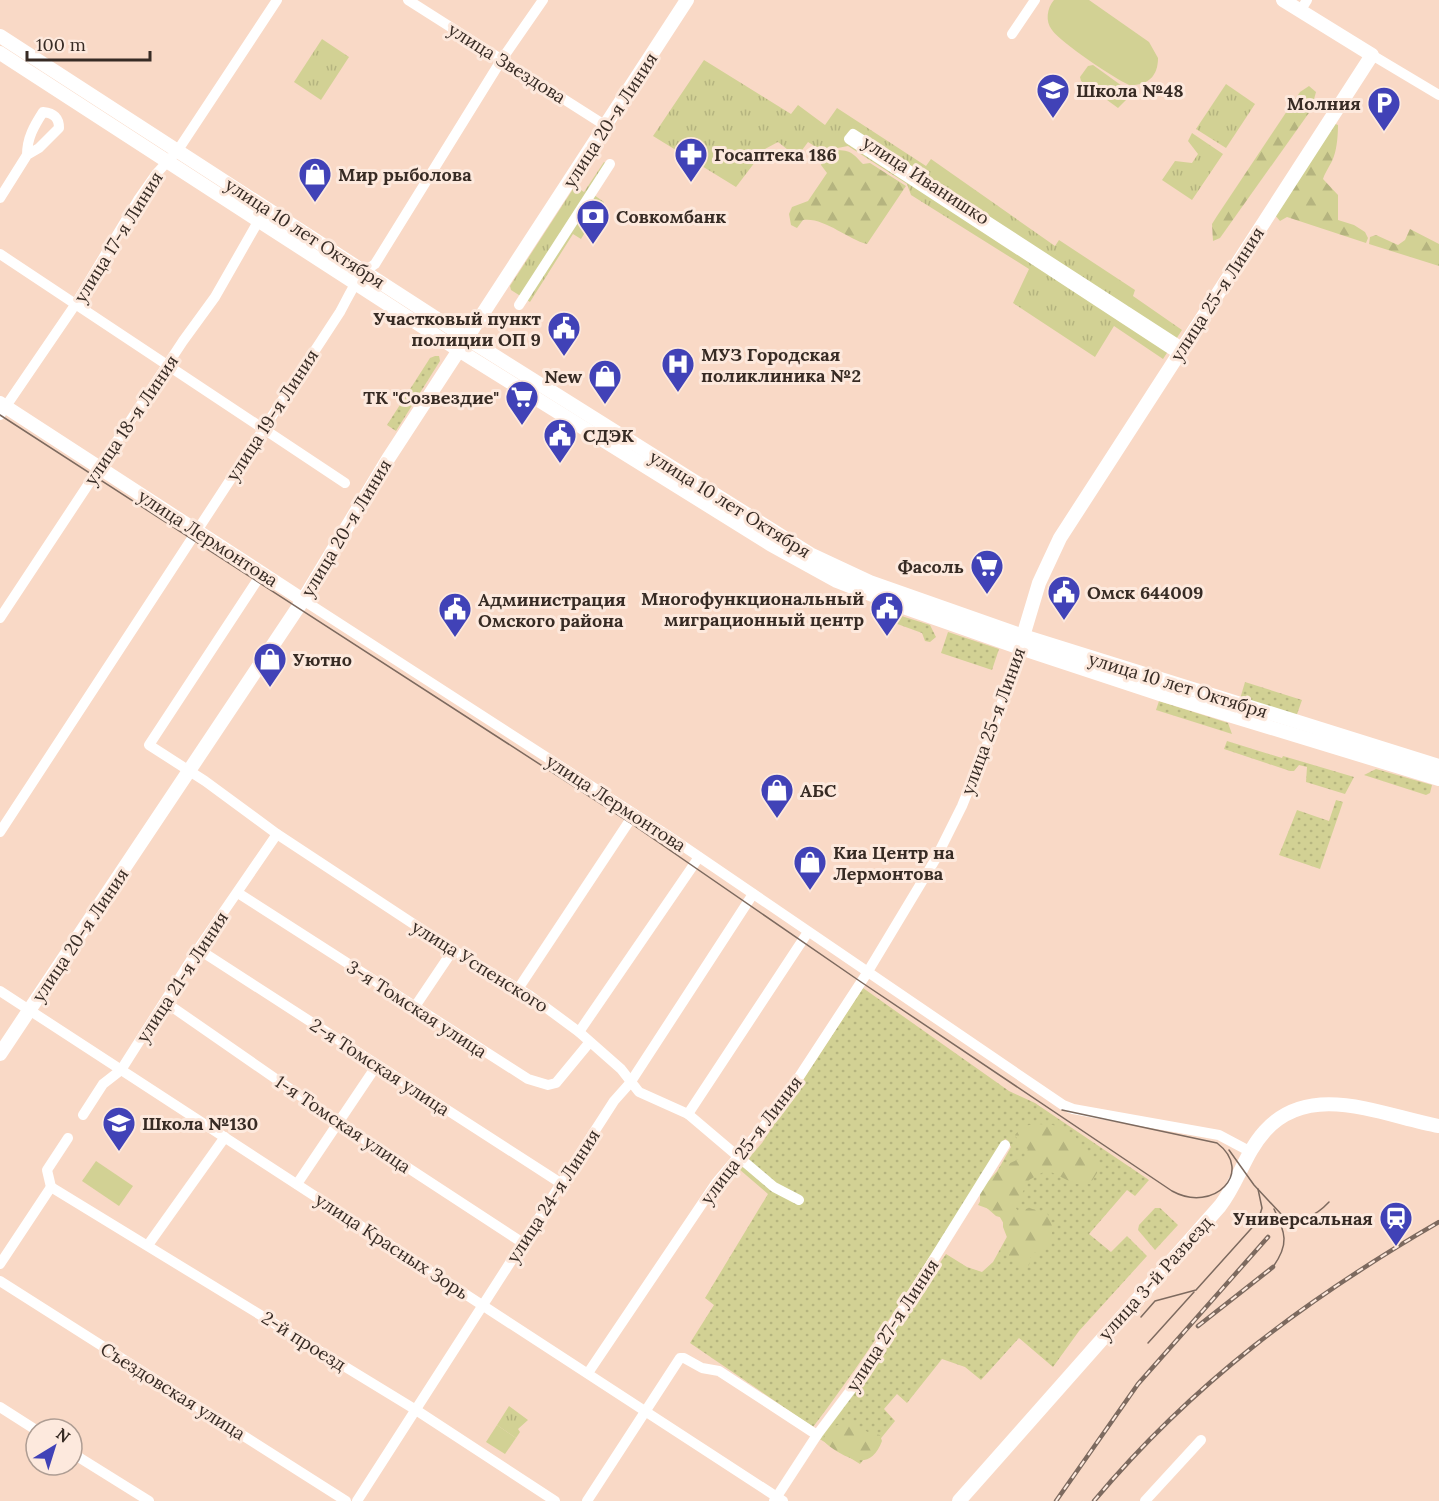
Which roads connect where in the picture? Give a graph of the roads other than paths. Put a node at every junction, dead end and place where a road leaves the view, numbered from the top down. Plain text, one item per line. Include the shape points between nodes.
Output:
1 (277, 0) edge
2 (408, 0) edge
3 (543, 0) edge
4 (687, 0) edge
5 (1035, 0) edge
6 (1283, 0) edge
7 (1304, 5) edge
8 (1012, 34) dead end
9 (0, 36) edge
10 (0, 53) edge
11 (1372, 55) junction
12 (502, 59) junction
13 (1439, 95) edge
14 (606, 126) junction
15 (178, 150) junction
16 (27, 155) dead end
17 (168, 161) junction
18 (610, 164) dead end
19 (0, 198) edge
20 (259, 220) junction
21 (0, 254) edge
22 (360, 277) junction
23 (75, 305) junction
24 (519, 305) dead end
25 (464, 345) junction
26 (1180, 350) junction
27 (167, 367) junction
28 (2, 408) edge
29 (263, 430) junction
30 (99, 467) junction
31 (345, 483) dead end
32 (196, 531) junction
33 (262, 573) junction
34 (303, 600) junction
35 (0, 618) edge
36 (1021, 642) junction
37 (1439, 766) edge
38 (189, 772) junction
39 (1439, 779) edge
40 (634, 814) junction
41 (0, 832) edge
42 (277, 834) junction
43 (699, 857) junction
44 (238, 893) junction
45 (753, 894) junction
46 (808, 932) junction
47 (198, 949) junction
48 (453, 950) junction
49 (867, 973) junction
50 (518, 989) junction
51 (0, 991) edge
52 (165, 1002) junction
53 (414, 1008) junction
54 (29, 1010) junction
55 (579, 1032) junction
56 (589, 1043) junction
57 (0, 1054) edge
58 (376, 1065) junction
59 (122, 1070) junction
60 (630, 1083) junction
61 (688, 1114) junction
62 (83, 1115) dead end
63 (338, 1122) junction
64 (1439, 1126) edge
65 (225, 1137) junction
66 (68, 1138) dead end
67 (1005, 1145) dead end
68 (1251, 1152) junction
69 (739, 1156) junction
70 (297, 1184) junction
71 (562, 1184) junction
72 (51, 1187) junction
73 (799, 1200) dead end
74 (523, 1243) junction
75 (148, 1245) junction
76 (0, 1264) edge
77 (0, 1281) edge
78 (483, 1305) junction
79 (588, 1373) junction
80 (0, 1407) edge
81 (416, 1410) junction
82 (646, 1411) junction
83 (24, 1422) edge
84 (817, 1435) junction
85 (1201, 1440) dead end
86 (84, 1460) edge
87 (778, 1500) edge
88 (149, 1501) edge
89 (346, 1501) edge
90 (357, 1501) edge
91 (555, 1501) edge
92 (587, 1501) edge
93 (959, 1501) edge
94 (1144, 1501) edge

1 - 15 street, улица 17-я Линия
2 - 12 street, улица Звездова
3 - 12 street, улица 19-я Линия
4 - 14 main road, улица 20-я Линия
5 - 8 street
6 - 7 main road
7 - 11 main road
9 - 15 main road, улица 10 лет Октября
10 - 17 main road, улица 10 лет Октября
11 - 13 street
11 - 26 main road, улица 25-я Линия
12 - 14 street, улица Звездова
12 - 22 street, улица 19-я Линия via 375,264
14 - 25 main road, улица 20-я Линия
15 - 17 street, улица 17-я Линия
15 - 22 main road, улица 10 лет Октября
16 - 19 street
17 - 20 main road, улица 10 лет Октября
17 - 23 street, улица 17-я Линия via 138,200
18 - 24 street
20 - 22 main road, улица 10 лет Октября
20 - 27 street, улица 18-я Линия via 215,297
21 - 23 street
22 - 25 main road, улица 10 лет Октября
22 - 29 street, улица 19-я Линия
23 - 27 street
23 - 28 street, улица 17-я Линия
25 - 34 main road, улица 20-я Линия via 377,477
25 - 36 main road, улица 10 лет Октября via 805,564 883,600
26 - 26 street, улица Иванишко via 853,134 849,139
26 - 36 main road, улица 25-я Линия via 1060,538 1039,583
27 - 29 street
27 - 30 street, улица 18-я Линия
28 - 30 main road, улица Лермонтова
29 - 31 street
29 - 32 street, улица 19-я Линия
30 - 32 main road, улица Лермонтова
30 - 35 street, улица 18-я Линия
32 - 33 main road, улица Лермонтова
32 - 41 street, улица 19-я Линия
33 - 34 main road, улица Лермонтова
33 - 38 street, улица Успенского via 149,745
34 - 38 main road, улица 20-я Линия
34 - 40 street, улица Лермонтова
36 - 37 main road, улица 10 лет Октября
36 - 39 main road, улица 10 лет Октября via 1160,694
36 - 49 street, улица 25-я Линия via 992,732 946,839
38 - 42 street, улица Успенского
38 - 54 main road, улица 20-я Линия
40 - 43 street, улица Лермонтова
40 - 50 street
42 - 44 street, улица 21-я Линия
42 - 48 street, улица Успенского
43 - 45 street, улица Лермонтова
43 - 55 street
44 - 47 street, улица 21-я Линия
44 - 53 street, 3-я Томская улица
45 - 46 street, улица Лермонтова
45 - 60 street, улица 24-я Линия
46 - 49 street, улица Лермонтова
46 - 61 street
47 - 52 street, улица 21-я Линия
47 - 58 street, 2-я Томская улица
48 - 50 street, улица Успенского
48 - 53 street
49 - 68 street, улица Лермонтова via 1063,1105 1219,1135
49 - 69 street, улица 25-я Линия via 778,1109
50 - 55 street, улица Успенского
51 - 54 street, улица Красных Зорь
52 - 59 street, улица 21-я Линия
52 - 63 street, 1-я Томская улица
53 - 56 street, 3-я Томская улица via 539,1084 556,1083
54 - 57 main road, улица 20-я Линия
54 - 59 street, улица Красных Зорь
55 - 56 street, улица Успенского
56 - 60 street, улица Успенского via 621,1070
58 - 63 street
58 - 71 street, 2-я Томская улица
59 - 62 street, улица 21-я Линия via 104,1084
59 - 65 street, улица Красных Зорь
60 - 61 street, улица Успенского via 645,1095
60 - 71 street, улица 24-я Линия via 614,1101
61 - 69 street, улица Успенского
63 - 70 street
63 - 74 street, 1-я Томская улица
64 - 68 main road, улица 3-й Разъезд via 1364,1107 1317,1105 1281,1117 1265,1131
65 - 70 street, улица Красных Зорь
65 - 75 street
66 - 72 street via 47,1170
67 - 84 street, улица 27-я Линия via 859,1379
68 - 93 main road, улица 3-й Разъезд via 1220,1206
69 - 73 street, улица Успенского via 774,1187
69 - 79 street, улица 25-я Линия
70 - 78 street, улица Красных Зорь
71 - 74 street, улица 24-я Линия
72 - 75 street, 2-й проезд
72 - 76 street
74 - 78 street, улица 24-я Линия
75 - 81 street, 2-й проезд
77 - 89 street, Съездовская улица
78 - 79 street, улица Красных Зорь
78 - 81 street, улица 24-я Линия
79 - 82 street, улица Красных Зорь
80 - 83 street
81 - 90 street, улица 24-я Линия
81 - 91 street, 2-й проезд
82 - 84 street via 677,1361 684,1358 702,1368 719,1371
82 - 87 street, улица Красных Зорь
82 - 92 street
84 - 87 street, улица 27-я Линия
85 - 94 street
86 - 88 street

